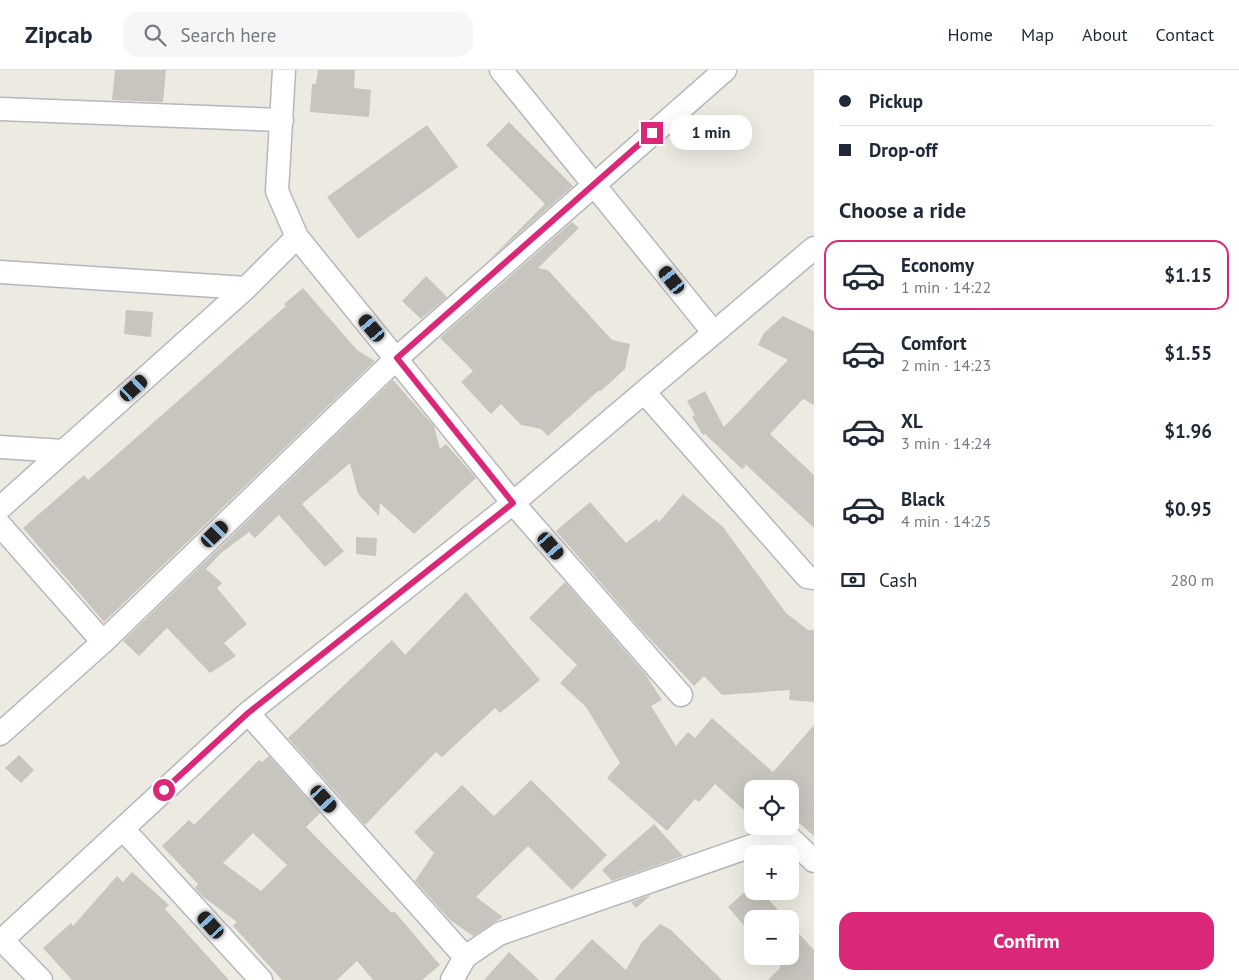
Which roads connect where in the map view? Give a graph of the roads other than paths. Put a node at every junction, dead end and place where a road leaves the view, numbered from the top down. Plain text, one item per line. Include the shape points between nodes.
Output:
1 (284, 70) edge
2 (501, 70) edge
3 (725, 70) edge
4 (0, 109) edge
5 (282, 120) junction
6 (593, 184) junction
7 (296, 238) junction
8 (814, 248) edge
9 (0, 272) edge
10 (246, 288) junction
11 (714, 332) junction
12 (397, 358) junction
13 (644, 392) junction
14 (0, 447) edge
15 (64, 451) junction
16 (513, 503) junction
17 (0, 508) edge
18 (0, 525) edge
19 (814, 578) edge
20 (103, 642) junction
21 (681, 695) dead end
22 (248, 713) junction
23 (0, 734) edge
24 (123, 828) junction
25 (814, 861) edge
26 (1, 941) edge
27 (465, 957) junction
28 (40, 980) edge
29 (261, 980) edge
30 (452, 980) edge

1 - 5 street
2 - 6 street
3 - 6 street
4 - 5 street
5 - 7 street via 277,191
6 - 11 street
6 - 12 street
7 - 10 street
7 - 12 street
8 - 11 street
9 - 10 street
10 - 15 street
11 - 13 street
12 - 16 street
12 - 20 street
13 - 16 street
13 - 19 street via 807,577
14 - 15 street
15 - 17 street
16 - 21 street
16 - 22 street
18 - 20 street
20 - 23 street
22 - 24 street
22 - 27 street
24 - 26 street
24 - 29 street
25 - 27 street via 786,834 499,934
26 - 28 street
27 - 30 street

